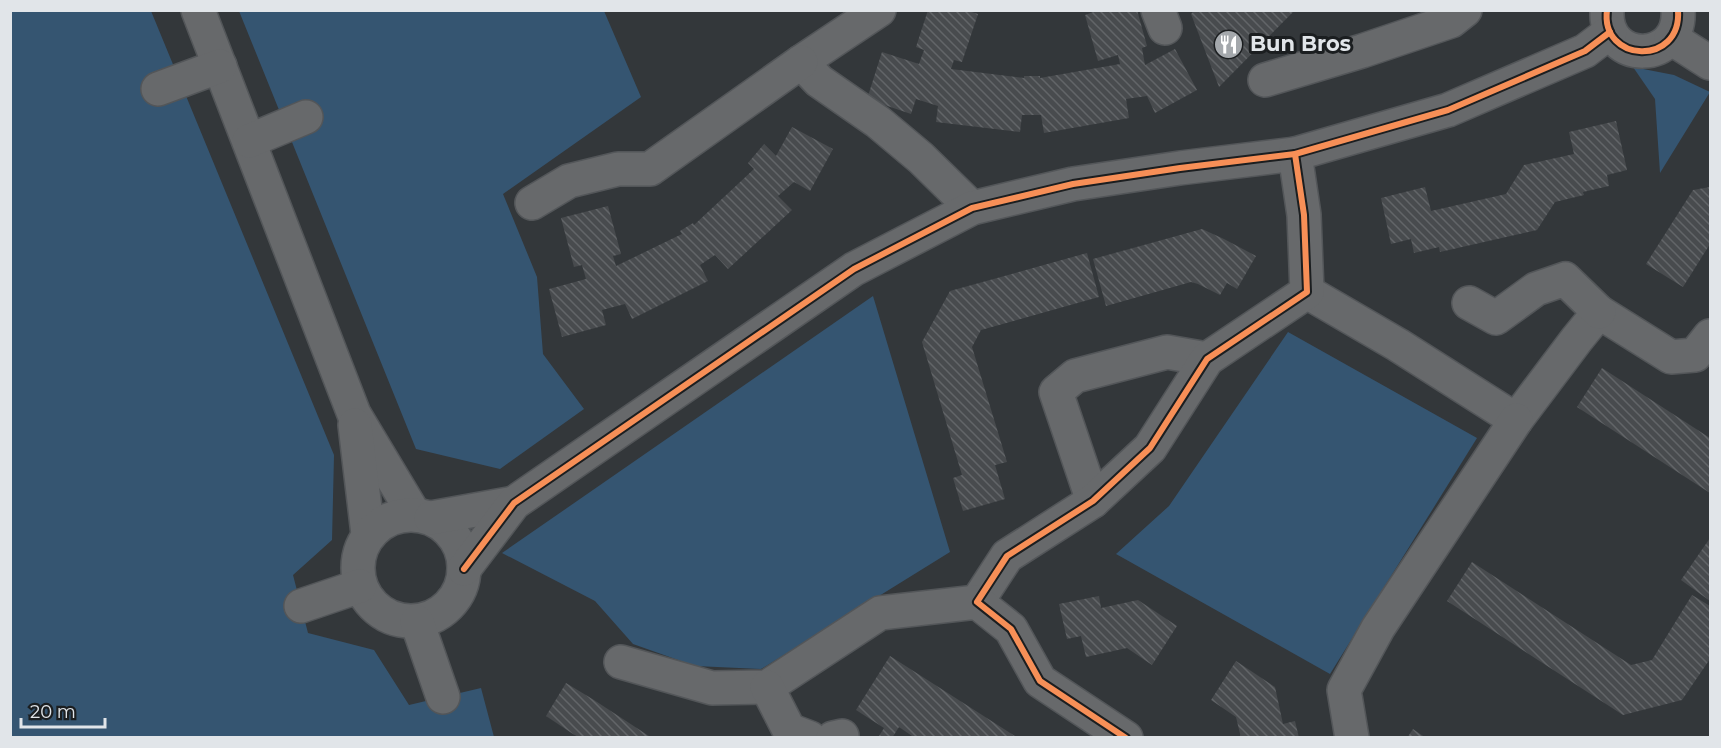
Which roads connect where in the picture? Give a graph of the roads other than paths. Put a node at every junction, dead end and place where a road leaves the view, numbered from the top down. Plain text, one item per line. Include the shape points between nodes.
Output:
1 (198, 10) edge
2 (879, 10) edge
3 (1465, 10) edge
4 (1608, 21) edge
5 (1674, 24) edge
6 (801, 62) junction
7 (1710, 63) edge
8 (220, 66) junction
9 (1265, 80) dead end
10 (158, 89) dead end
11 (306, 117) dead end
12 (249, 141) junction
13 (1295, 154) junction
14 (532, 203) dead end
15 (972, 208) junction
16 (1307, 292) junction
17 (1469, 303) dead end
18 (1599, 312) junction
19 (1710, 336) edge
20 (1207, 359) junction
21 (354, 414) junction
22 (1516, 420) junction
23 (1093, 501) junction
24 (514, 503) junction
25 (422, 516) junction
26 (368, 534) junction
27 (464, 569) junction
28 (360, 586) junction
29 (977, 602) junction
30 (301, 606) dead end
31 (417, 622) junction
32 (621, 662) dead end
33 (767, 687) junction
34 (443, 697) dead end
35 (810, 738) edge
36 (1126, 738) edge
37 (1352, 738) edge

1 - 8 street
2 - 6 street
3 - 9 street via 1451,21
4 - 5 street via 1621,45 1639,52 1657,49
4 - 13 street via 1585,51 1448,110
5 - 7 street
6 - 14 street via 650,169 618,169 569,181
6 - 15 street via 819,81 921,158
8 - 10 street
8 - 12 street
11 - 12 street
12 - 21 street
13 - 15 street via 1073,184
13 - 16 street via 1304,214
15 - 24 street via 854,269
16 - 20 street
16 - 22 street
17 - 18 street via 1496,318 1573,269
18 - 19 street via 1671,357 1695,356
18 - 22 street
20 - 23 street via 1150,448
20 - 23 street via 1167,352 1075,376 1056,392
21 - 25 street
21 - 26 street
22 - 37 street via 1378,628 1344,690
23 - 29 street via 1007,556
24 - 25 street
24 - 27 street
25 - 26 street via 397,516
25 - 27 street via 445,526 456,539
26 - 28 street via 356,568
27 - 31 street via 459,591 449,606 434,617
28 - 30 street
28 - 31 street via 368,602 382,614
29 - 33 street via 880,613
29 - 36 street via 1011,629 1040,681
31 - 34 street
32 - 33 street via 712,688
33 - 35 street via 789,730

